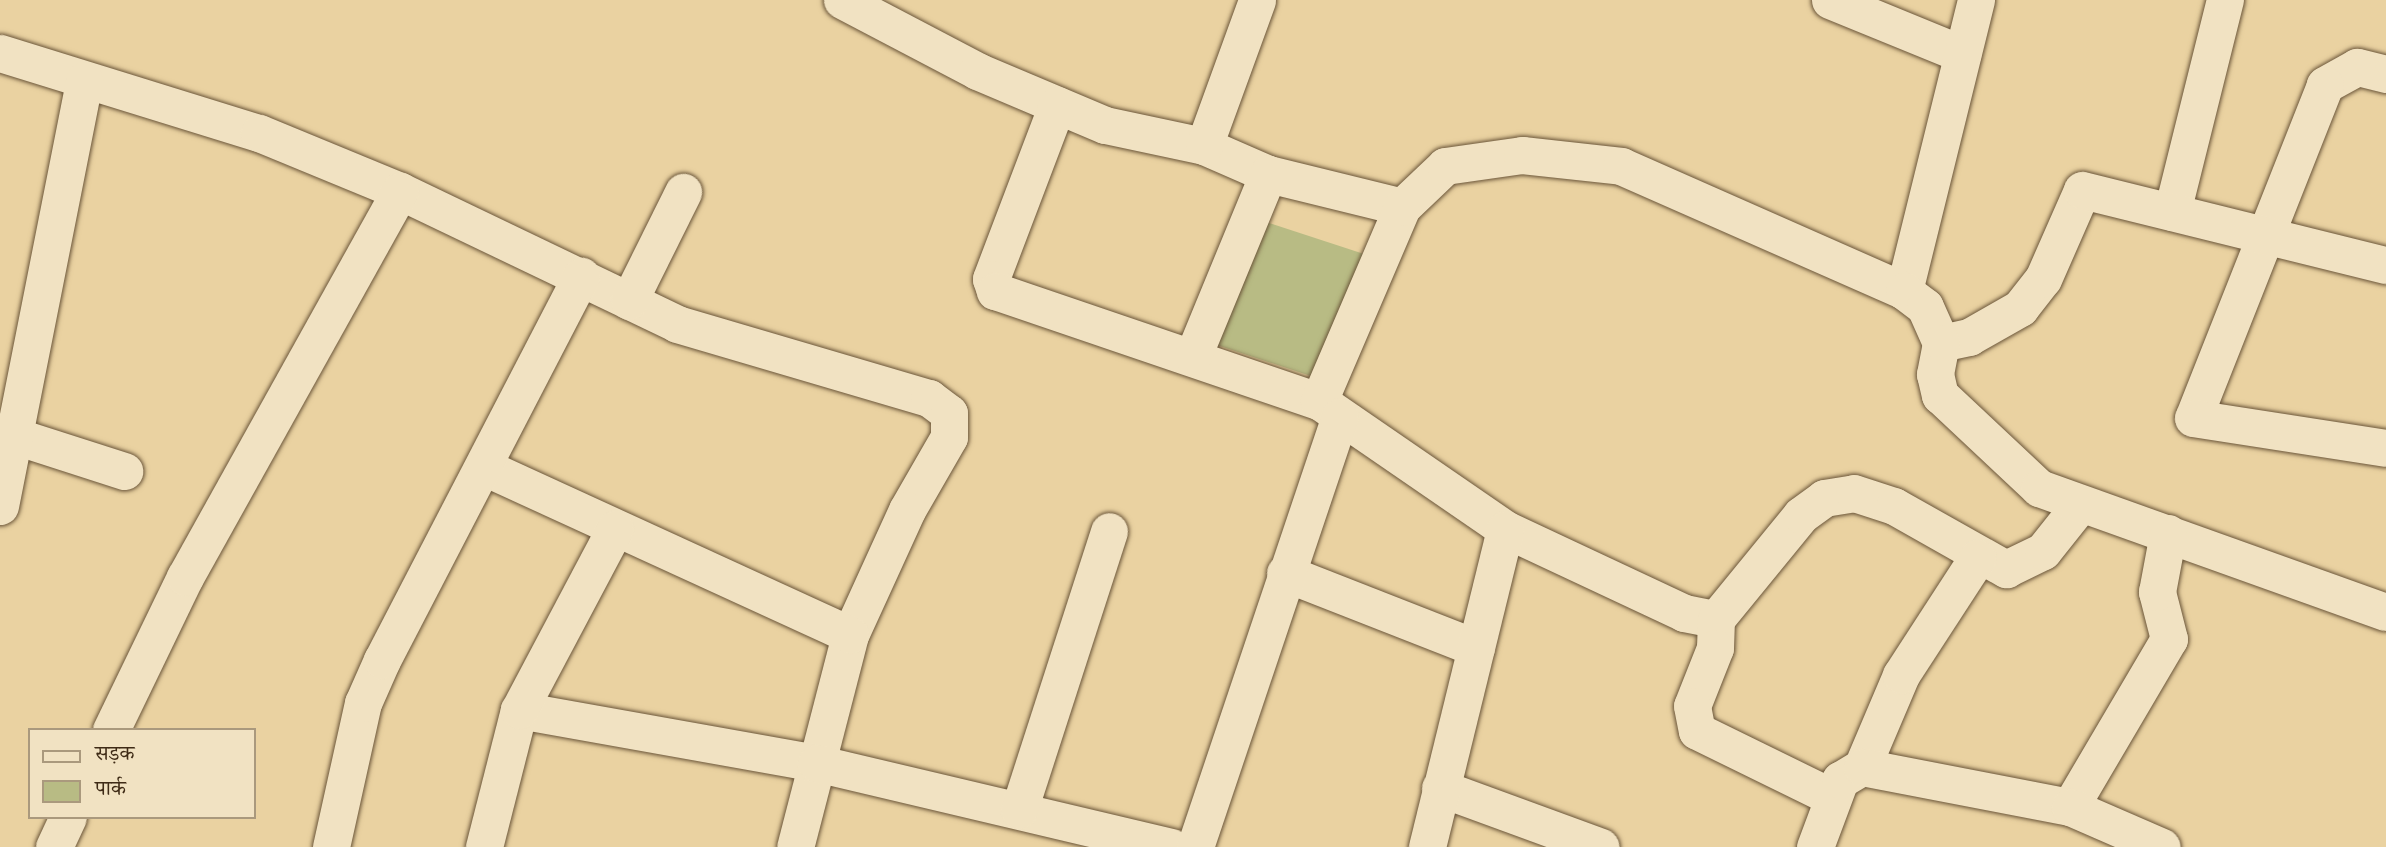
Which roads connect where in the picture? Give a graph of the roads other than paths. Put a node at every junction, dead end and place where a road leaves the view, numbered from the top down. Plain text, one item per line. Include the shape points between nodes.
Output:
1 (842, 0) edge
2 (1257, 0) edge
3 (1830, 0) edge
4 (1976, 0) edge
5 (2225, 0) edge
6 (0, 53) edge
7 (1962, 54) junction
8 (2386, 74) edge
9 (84, 80) junction
10 (1057, 105) junction
11 (1204, 146) junction
12 (1268, 174) junction
13 (400, 191) junction
14 (683, 192) dead end
15 (1402, 207) junction
16 (2172, 212) junction
17 (2265, 239) junction
18 (2386, 265) edge
19 (581, 276) junction
20 (1904, 291) junction
21 (629, 301) junction
22 (1941, 343) junction
23 (1193, 356) junction
24 (1329, 409) junction
25 (12, 435) junction
26 (2386, 448) edge
27 (486, 468) junction
28 (124, 471) dead end
29 (0, 506) edge
30 (2078, 506) junction
31 (615, 529) junction
32 (1505, 529) junction
33 (1109, 531) dead end
34 (2168, 533) junction
35 (1977, 558) junction
36 (1285, 573) junction
37 (2386, 611) edge
38 (1716, 619) junction
39 (850, 635) junction
40 (1476, 648) junction
41 (519, 710) junction
42 (112, 728) edge
43 (816, 763) junction
44 (1862, 767) junction
45 (1440, 788) junction
46 (1832, 797) junction
47 (2070, 807) junction
48 (1019, 810) junction
49 (67, 819) edge
50 (1589, 845) edge
51 (54, 847) edge
52 (331, 847) edge
53 (484, 847) edge
54 (795, 847) edge
55 (1171, 847) edge
56 (1195, 847) edge
57 (1427, 847) edge
58 (1815, 847) edge
59 (2162, 847) edge

1 - 10 street
2 - 11 street
3 - 7 street
4 - 7 street
5 - 16 street
6 - 9 street
7 - 20 street
8 - 17 street via 2357,67 2325,85
9 - 13 street via 259,133
9 - 25 street
10 - 11 street via 1105,125
10 - 23 street via 991,279 995,291
11 - 12 street
12 - 15 street
12 - 23 street
13 - 19 street
13 - 42 street via 185,577
14 - 21 street
15 - 20 street via 1445,166 1469,158 1583,159 1672,185
15 - 24 street
16 - 17 street
16 - 22 street via 2082,190 2043,279 2020,308 1969,337
17 - 18 street
17 - 26 street via 2193,418
19 - 21 street
19 - 27 street
20 - 22 street via 1925,307
21 - 39 street via 732,342 929,398 949,413 949,437 907,510
22 - 30 street via 1935,374 1948,405 2039,488
23 - 24 street
24 - 32 street
24 - 36 street
25 - 28 street
25 - 29 street
27 - 31 street
27 - 52 street via 363,703
30 - 34 street
30 - 35 street via 2026,564 2006,569
31 - 39 street
31 - 41 street
32 - 38 street via 1641,596
32 - 40 street
33 - 48 street
34 - 37 street
34 - 47 street via 2157,592 2169,639
35 - 38 street via 1894,506 1854,493 1824,498 1801,515
35 - 44 street via 1900,675
36 - 40 street
36 - 56 street
38 - 46 street via 1715,648 1692,706 1697,731
39 - 43 street
40 - 45 street
41 - 43 street
41 - 53 street
43 - 48 street
43 - 54 street
44 - 46 street via 1840,780
44 - 47 street
45 - 50 street
45 - 57 street
46 - 58 street
47 - 59 street
48 - 55 street
49 - 51 street

